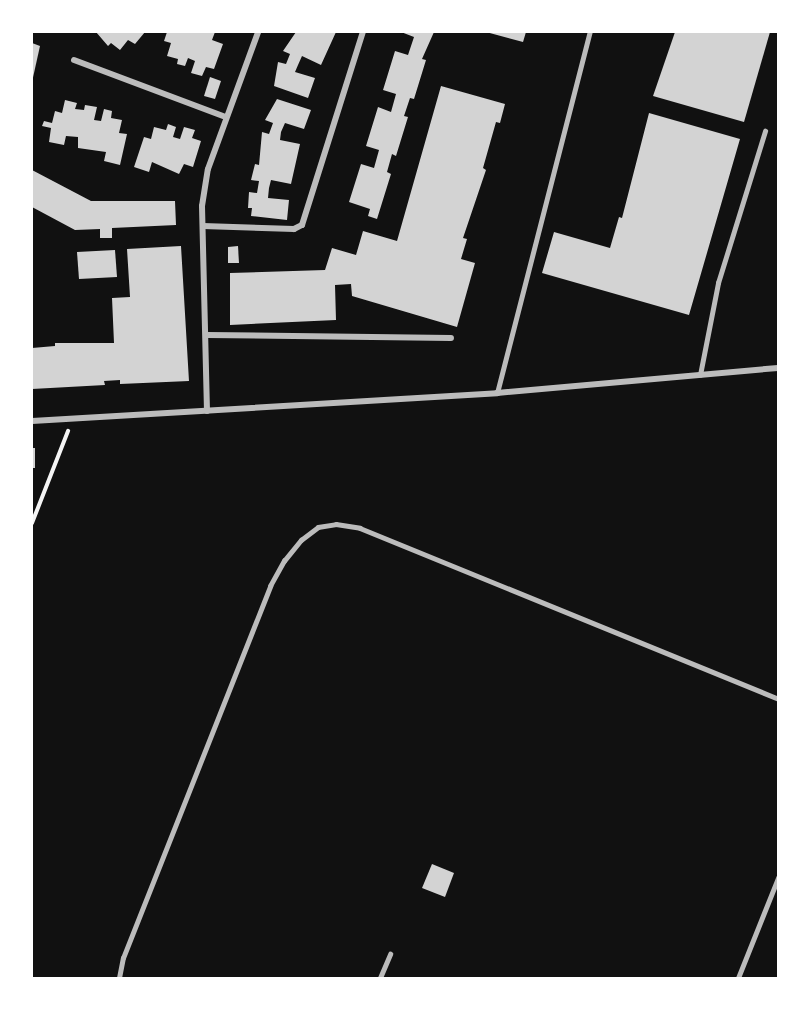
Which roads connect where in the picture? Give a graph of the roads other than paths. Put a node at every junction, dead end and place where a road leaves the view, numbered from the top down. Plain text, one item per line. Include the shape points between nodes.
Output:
1 (258, 32) edge
2 (363, 32) edge
3 (590, 32) edge
4 (74, 60) dead end
5 (226, 117) junction
6 (765, 131) dead end
7 (203, 226) junction
8 (207, 335) junction
9 (451, 338) dead end
10 (778, 368) edge
11 (700, 375) junction
12 (497, 393) junction
13 (207, 411) junction
14 (32, 421) edge
15 (778, 699) edge
16 (778, 878) edge
17 (390, 954) dead end
18 (119, 978) edge
19 (380, 978) edge
20 (738, 978) edge

1 - 5 street
2 - 7 street via 302,225 294,229
3 - 12 lane
4 - 5 street
5 - 7 street via 208,169
6 - 11 lane via 718,283
7 - 8 street
8 - 9 street
8 - 13 street
10 - 11 street
11 - 12 street
12 - 13 street
13 - 14 street
15 - 18 lane via 360,528 336,524 318,528 295,547 270,586 123,958
16 - 20 lane
17 - 19 lane

